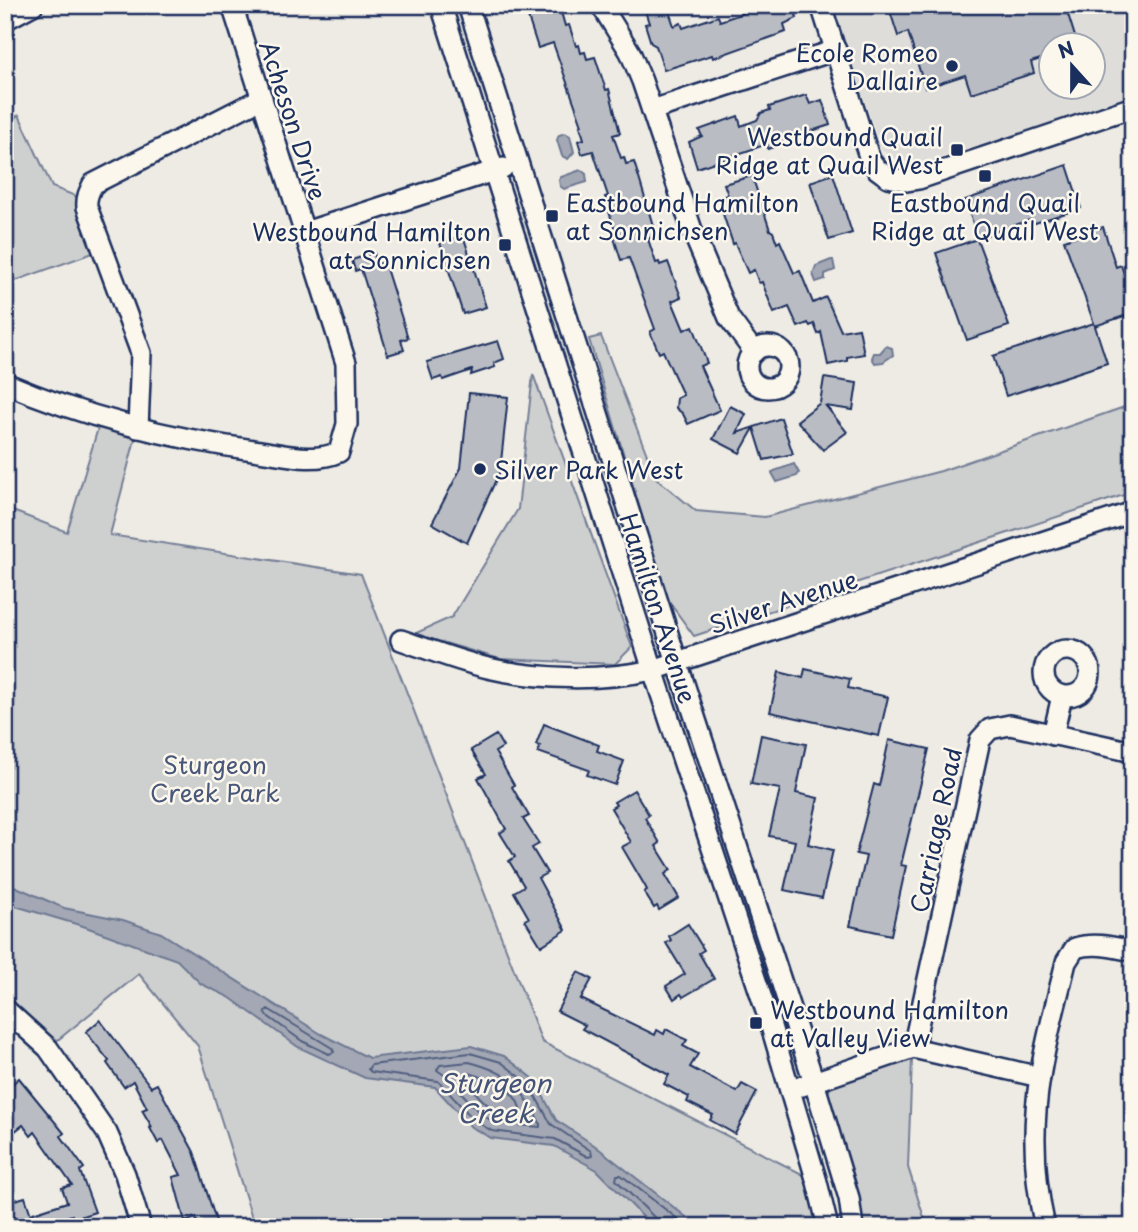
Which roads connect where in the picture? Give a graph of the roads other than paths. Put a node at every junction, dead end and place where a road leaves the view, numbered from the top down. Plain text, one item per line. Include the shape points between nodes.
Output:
1 (33, 5) edge
2 (232, 5) edge
3 (441, 5) edge
4 (468, 5) edge
5 (601, 5) edge
6 (821, 5) edge
7 (5, 20) edge
8 (836, 50) junction
9 (262, 98) junction
10 (1133, 107) edge
11 (652, 110) junction
12 (518, 163) junction
13 (494, 171) junction
14 (305, 232) junction
15 (754, 352) dead end
16 (5, 383) edge
17 (138, 428) junction
18 (1133, 512) edge
19 (401, 640) dead end
20 (677, 662) junction
21 (653, 670) junction
22 (1062, 696) dead end
23 (1053, 735) junction
24 (1133, 752) edge
25 (1133, 951) edge
26 (9, 1020) edge
27 (913, 1048) junction
28 (1040, 1077) junction
29 (814, 1082) junction
30 (791, 1090) junction
31 (135, 1225) edge
32 (828, 1227) edge
33 (853, 1227) edge
34 (1045, 1227) edge

1 - 7 street
2 - 9 street, Acheson Drive
3 - 13 street, Hamilton Avenue
4 - 12 street, Hamilton Avenue
5 - 11 street via 629,52
6 - 8 street
8 - 10 street via 870,160 880,172 898,180 919,179
8 - 11 street
9 - 14 street, Acheson Drive
9 - 17 street via 93,184 89,192 88,208 141,353
11 - 15 street via 692,230 724,307 733,327
12 - 13 street
12 - 20 street, Hamilton Avenue
13 - 14 street
13 - 21 street, Hamilton Avenue
14 - 17 street, Acheson Drive via 346,363 347,424 339,452 322,459 309,458
16 - 17 street
18 - 20 street, Silver Avenue
19 - 21 street, Silver Avenue via 512,672 611,677
20 - 21 street, Silver Avenue
20 - 29 street, Hamilton Avenue
21 - 30 street, Hamilton Avenue
22 - 23 street
23 - 24 street, Carriage Road
23 - 27 street, Carriage Road via 1010,725 987,730 980,740
25 - 28 street via 1086,944 1074,948 1066,961
26 - 31 street via 48,1048 107,1133 125,1174
27 - 28 street
27 - 29 street
28 - 34 street via 1036,1165
29 - 30 street
29 - 33 street, Hamilton Avenue via 849,1198
30 - 32 street, Hamilton Avenue

